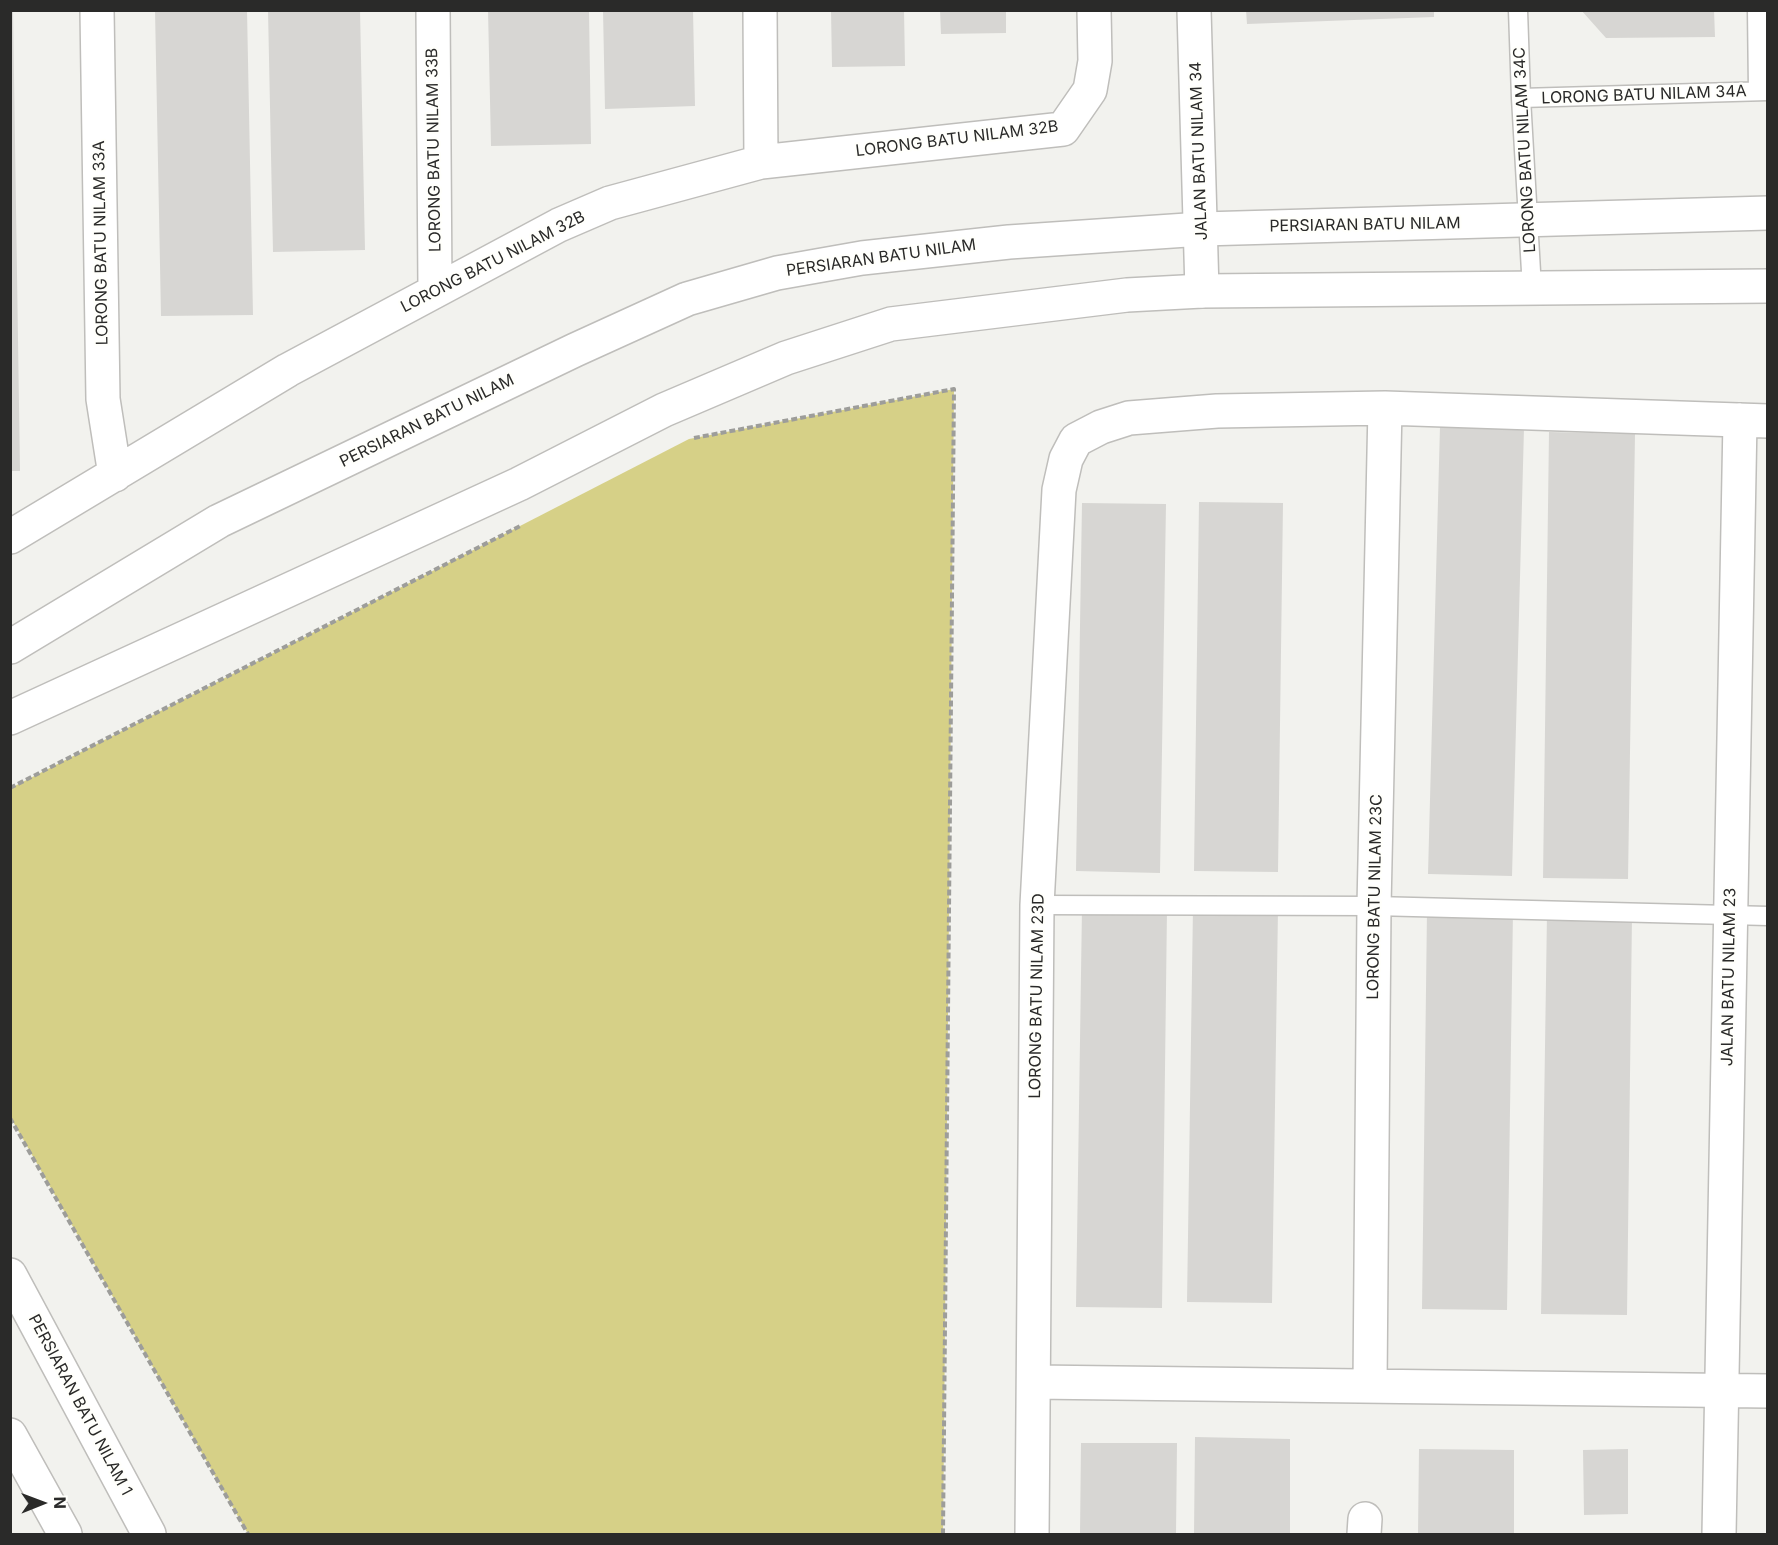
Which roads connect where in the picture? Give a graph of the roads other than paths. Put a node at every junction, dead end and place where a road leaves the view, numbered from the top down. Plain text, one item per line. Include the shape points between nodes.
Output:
1 (97, 10) edge
2 (433, 10) edge
3 (760, 10) edge
4 (1194, 10) edge
5 (1518, 10) edge
6 (1757, 10) edge
7 (1094, 20) edge
8 (1763, 91) edge
9 (1521, 98) junction
10 (761, 162) junction
11 (1767, 213) edge
12 (1529, 221) junction
13 (1202, 229) junction
14 (1767, 286) edge
15 (1532, 289) junction
16 (435, 290) junction
17 (1202, 291) junction
18 (1385, 408) junction
19 (1754, 420) edge
20 (115, 475) junction
21 (10, 537) edge
22 (10, 647) edge
23 (10, 718) edge
24 (1037, 905) junction
25 (1374, 906) junction
26 (1731, 915) junction
27 (1767, 916) edge
28 (10, 1275) edge
29 (1034, 1382) junction
30 (1370, 1386) junction
31 (1722, 1390) junction
32 (1767, 1391) edge
33 (10, 1435) edge
34 (65, 1534) edge
35 (149, 1534) edge
36 (1032, 1534) edge
37 (1719, 1534) edge

1 - 20 street, LORONG BATU NILAM 33A via 103,399
2 - 16 street, LORONG BATU NILAM 33B
3 - 10 street
4 - 13 street, JALAN BATU NILAM 34
5 - 9 lane, LORONG BATU NILAM 34C
6 - 8 lane
7 - 10 street, LORONG BATU NILAM 32B via 1095,61 1090,90 1063,129
8 - 9 lane, LORONG BATU NILAM 34A
9 - 12 lane, LORONG BATU NILAM 34C
10 - 16 street, LORONG BATU NILAM 32B via 610,203 559,225
11 - 12 street, PERSIARAN BATU NILAM
12 - 13 street, PERSIARAN BATU NILAM
12 - 15 lane, LORONG BATU NILAM 34C
13 - 17 street, JALAN BATU NILAM 34
13 - 22 street, PERSIARAN BATU NILAM via 1009,242 862,258 777,273 687,299 219,521
14 - 15 street
15 - 17 street
16 - 20 street, LORONG BATU NILAM 32B via 288,370
17 - 23 street via 1127,295 891,324 786,358 664,410 519,484
18 - 19 street
18 - 24 street, LORONG BATU NILAM 23D via 1217,411 1129,418 1076,440 1066,459 1059,490
18 - 25 street, LORONG BATU NILAM 23C
19 - 26 street, JALAN BATU NILAM 23
20 - 21 street, LORONG BATU NILAM 32B
24 - 25 lane
24 - 29 street, LORONG BATU NILAM 23D
25 - 26 lane
25 - 30 street, LORONG BATU NILAM 23C
26 - 27 lane
26 - 31 street, JALAN BATU NILAM 23
28 - 35 street, PERSIARAN BATU NILAM 1
29 - 30 street
29 - 36 street, LORONG BATU NILAM 23D
30 - 31 street
31 - 32 street
31 - 37 street, JALAN BATU NILAM 23
33 - 34 street

